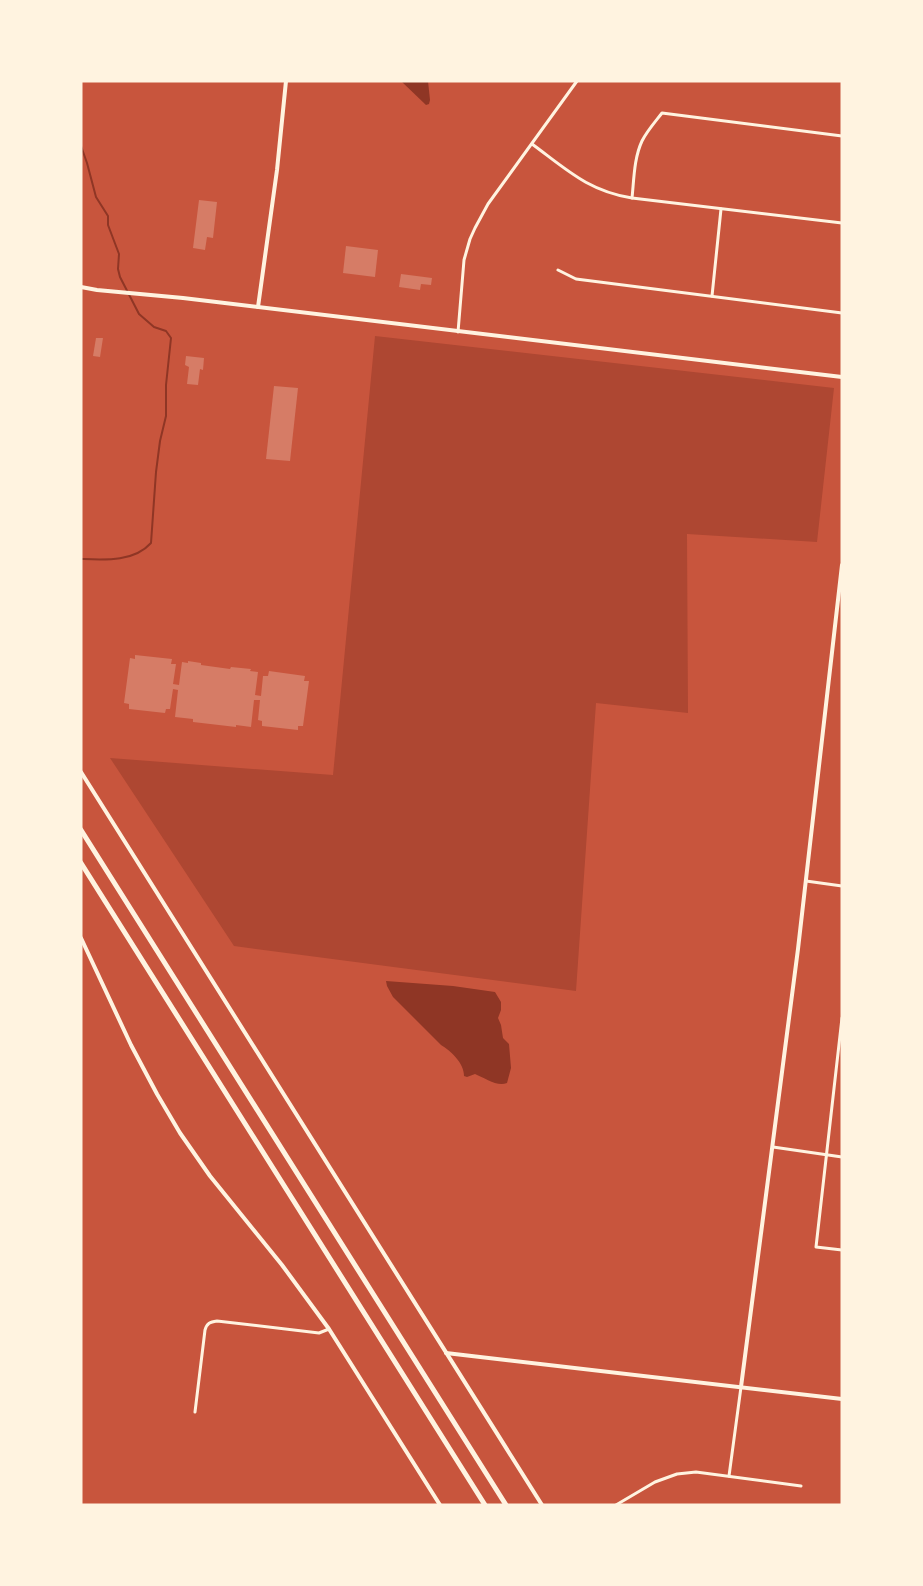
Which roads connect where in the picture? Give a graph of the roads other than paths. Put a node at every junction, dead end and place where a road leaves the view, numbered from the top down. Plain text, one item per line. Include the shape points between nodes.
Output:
1 (286, 81) edge
2 (577, 81) edge
3 (842, 136) edge
4 (532, 144) junction
5 (632, 198) junction
6 (721, 209) junction
7 (842, 223) edge
8 (558, 270) dead end
9 (81, 287) edge
10 (712, 296) junction
11 (258, 307) junction
12 (842, 313) edge
13 (458, 332) junction
14 (842, 377) edge
15 (842, 565) edge
16 (81, 772) edge
17 (81, 830) edge
18 (81, 863) edge
19 (806, 881) junction
20 (842, 885) edge
21 (81, 938) edge
22 (842, 1018) edge
23 (836, 1064) junction
24 (842, 1065) edge
25 (773, 1147) junction
26 (826, 1155) junction
27 (842, 1157) edge
28 (842, 1250) edge
29 (329, 1329) junction
30 (446, 1353) junction
31 (741, 1387) junction
32 (842, 1399) edge
33 (195, 1412) dead end
34 (729, 1476) junction
35 (801, 1486) dead end
36 (440, 1505) edge
37 (485, 1505) edge
38 (506, 1505) edge
39 (542, 1505) edge
40 (616, 1505) edge

1 - 11 main road
2 - 4 street
3 - 5 street via 662,113 639,148
4 - 5 street via 592,187
4 - 13 street via 488,204 470,239 464,260
5 - 6 street
6 - 7 street
6 - 10 street
8 - 10 street via 576,279
9 - 11 main road
10 - 12 street
11 - 13 main road
13 - 14 main road
15 - 19 main road
16 - 30 main road
17 - 38 highway
18 - 37 highway
19 - 20 street
19 - 25 main road
21 - 29 main road via 131,1045 180,1133
22 - 23 street
23 - 24 street
23 - 26 street
25 - 26 street
25 - 31 main road
26 - 27 street
26 - 28 street via 816,1246
29 - 33 street via 319,1333 211,1321 205,1330
29 - 36 main road
30 - 31 main road
30 - 39 main road
31 - 32 main road
31 - 34 street
34 - 35 street
34 - 40 street via 676,1474

